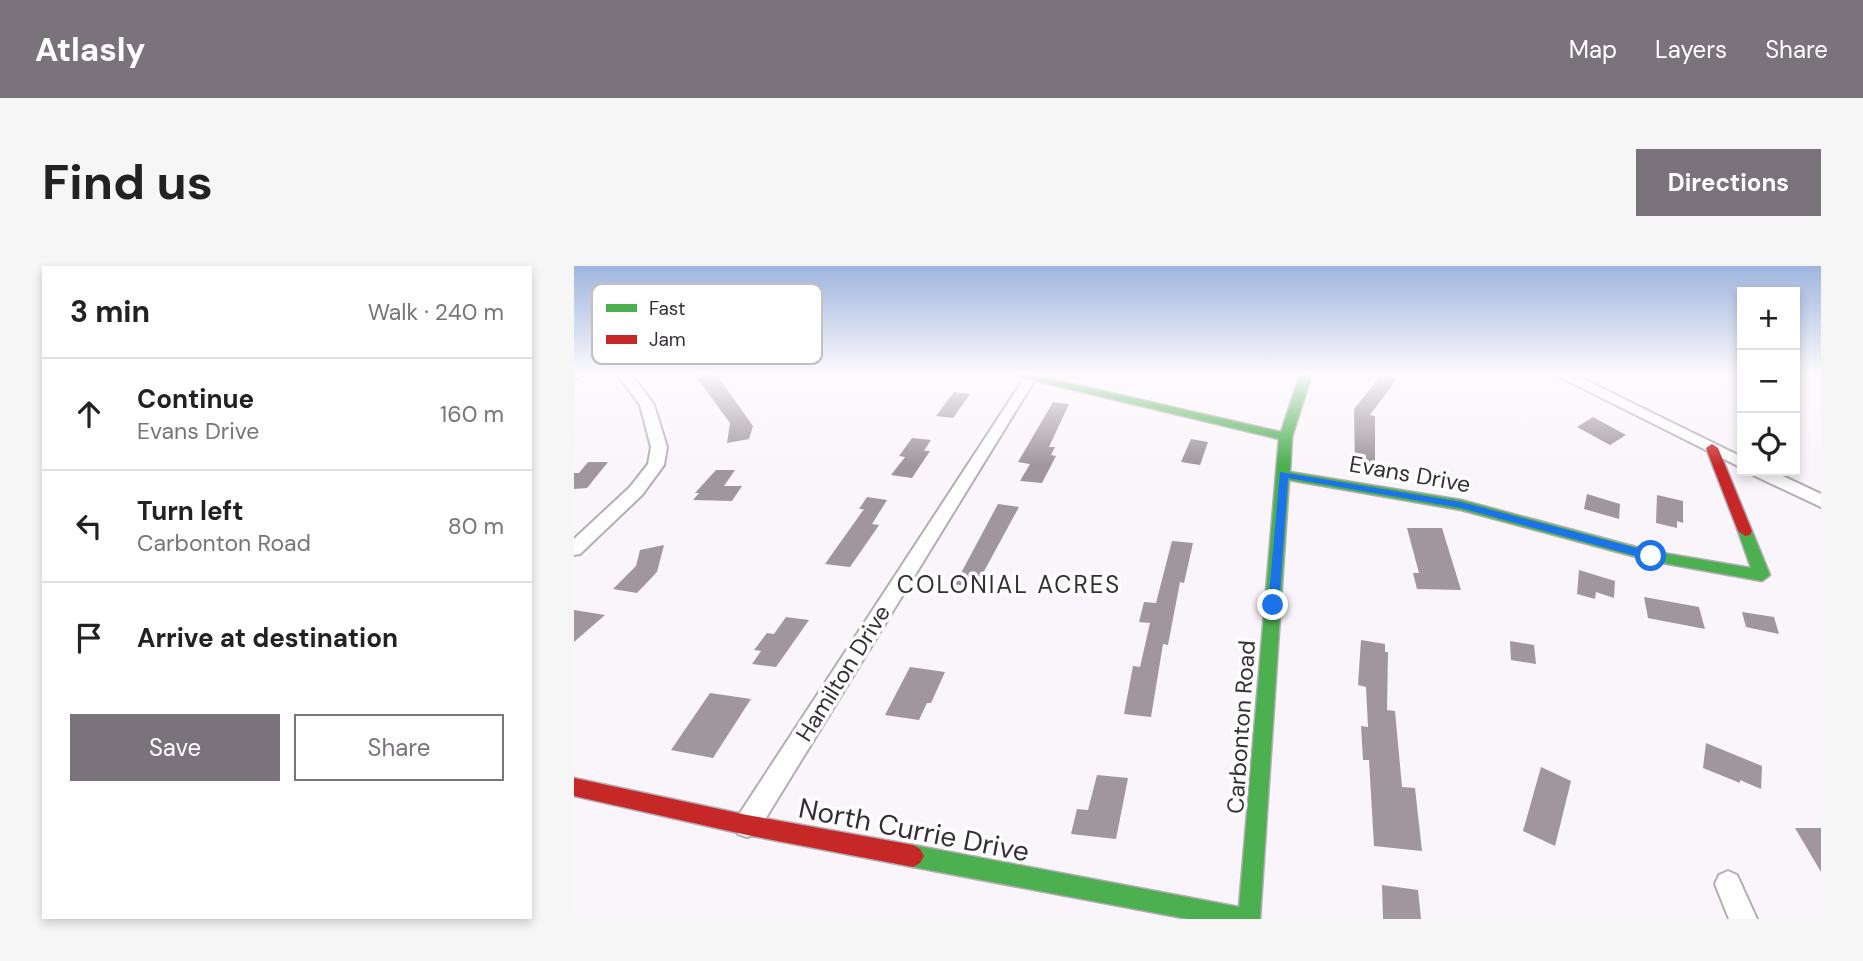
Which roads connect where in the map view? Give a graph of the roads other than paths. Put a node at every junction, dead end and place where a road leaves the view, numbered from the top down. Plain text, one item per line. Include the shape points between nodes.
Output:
1 (648, 404) edge
2 (1003, 404) edge
3 (1144, 404) edge
4 (1296, 404) edge
5 (1623, 404) edge
6 (1286, 437) junction
7 (1712, 448) junction
8 (1737, 460) edge
9 (1283, 475) junction
10 (1769, 476) edge
11 (1821, 501) edge
12 (574, 549) edge
13 (574, 788) edge
14 (747, 825) junction
15 (1728, 884) dead end
16 (1248, 919) edge
17 (1743, 919) edge

1 - 12 street via 659,447 656,465 636,491
2 - 14 street, Hamilton Drive
3 - 6 street
4 - 6 street, Carbonton Road
5 - 7 street
6 - 9 street, Carbonton Road
7 - 8 street
7 - 9 street, Evans Drive via 1762,575 1651,556 1461,505
9 - 16 street, Carbonton Road
10 - 11 street
13 - 14 street, North Currie Drive
14 - 16 street, North Currie Drive
15 - 17 street

